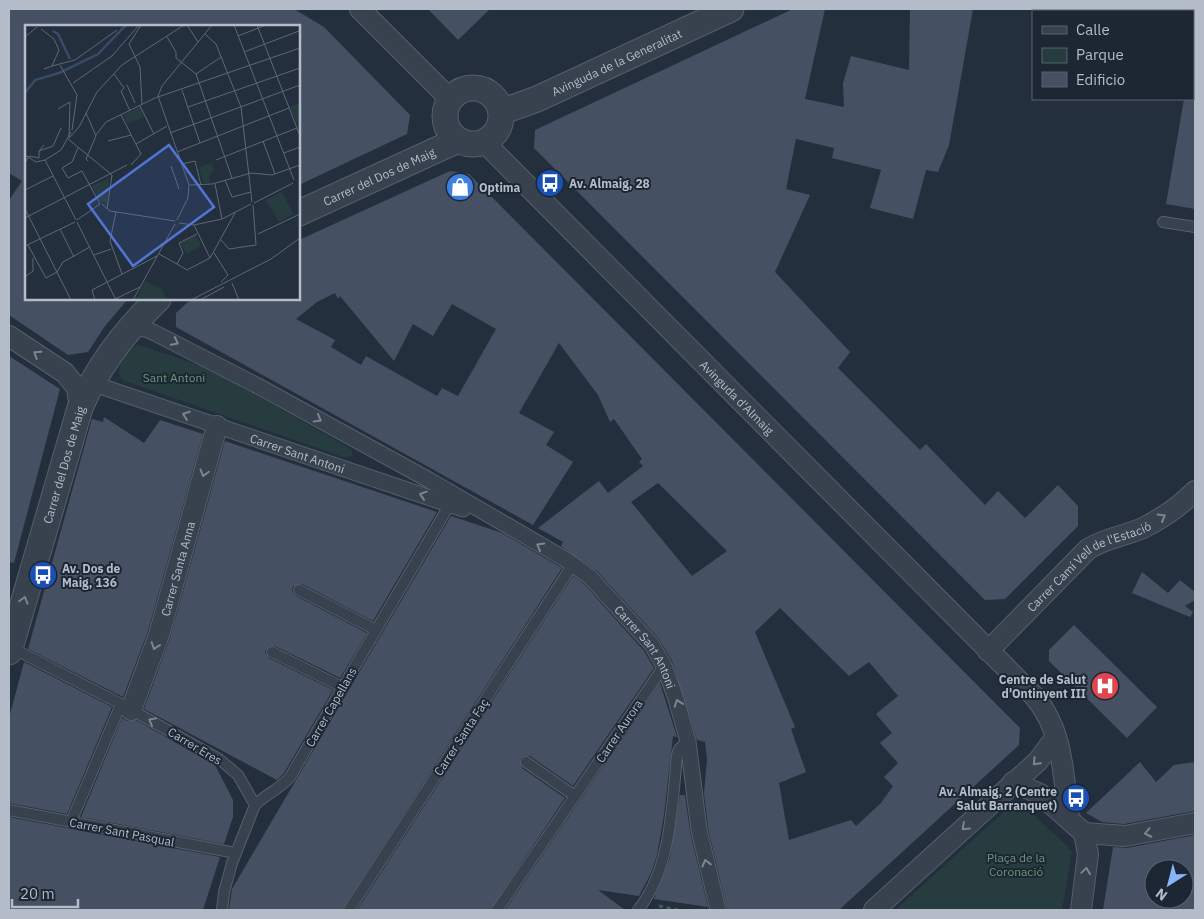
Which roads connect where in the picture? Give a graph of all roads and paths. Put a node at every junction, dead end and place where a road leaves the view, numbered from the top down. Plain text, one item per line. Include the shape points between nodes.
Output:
1 (360, 9) edge
2 (731, 9) edge
3 (450, 99) junction
4 (501, 112) junction
5 (458, 140) junction
6 (484, 143) junction
7 (300, 213) edge
8 (1163, 222) dead end
9 (1195, 227) edge
10 (157, 300) edge
11 (129, 328) junction
12 (9, 336) edge
13 (65, 373) junction
14 (94, 377) junction
15 (80, 408) junction
16 (217, 426) junction
17 (1195, 491) edge
18 (450, 504) junction
19 (502, 523) junction
20 (573, 564) junction
21 (299, 590) dead end
22 (376, 630) junction
23 (9, 648) edge
24 (988, 651) junction
25 (272, 652) dead end
26 (664, 666) junction
27 (342, 687) junction
28 (126, 707) junction
29 (1055, 738) junction
30 (688, 741) junction
31 (526, 762) dead end
32 (1013, 782) junction
33 (575, 796) junction
34 (256, 805) junction
35 (9, 810) edge
36 (1068, 819) junction
37 (71, 822) junction
38 (1195, 823) edge
39 (1084, 832) junction
40 (236, 853) junction
41 (222, 910) edge
42 (349, 910) edge
43 (497, 910) edge
44 (638, 910) edge
45 (718, 910) edge
46 (874, 910) edge
47 (1081, 910) edge

1 - 3 street
2 - 4 street, Avinguda de la Generalitat via 537,99
3 - 4 street via 465,88 484,90 498,103
3 - 5 street via 446,108 446,126
4 - 6 street via 498,130
5 - 6 street via 466,144
5 - 7 street, Carrer del Dos de Maig
6 - 24 street, Avinguda d'Almaig
8 - 9 lane
10 - 11 street, Carrer del Dos de Maig
11 - 14 street, Carrer del Dos de Maig
11 -> 19 street, Carrer Sant Antoni via 156,333 222,367
13 -> 12 street
13 - 14 street
13 - 15 street via 77,388
14 - 15 street, Carrer del Dos de Maig
16 -> 14 street, Carrer Sant Antoni
23 -> 15 street, Carrer del Dos de Maig
18 -> 16 street, Carrer Sant Antoni
16 -> 28 street, Carrer Santa Anna via 159,635
24 -> 17 street, Carrer Camí Vell de l'Estació via 1088,549 1168,514
18 - 19 street, Carrer Sant Antoni
18 - 22 lane, Carrer Capellans
20 -> 19 street, Carrer Sant Antoni
20 - 26 street, Carrer Sant Antoni via 590,577 652,645
20 - 42 lane, Carrer Santa Faç
21 - 22 lane
22 - 27 lane, Carrer Capellans
23 - 28 lane, Carrer Eres
24 - 29 street, Avinguda d'Almaig via 1047,711
25 - 27 lane
30 -> 26 street, Carrer Sant Antoni via 684,720
26 - 33 lane, Carrer Aurora
27 - 34 lane, Carrer Capellans via 290,777
34 -> 28 lane, Carrer Eres via 238,775 218,759
28 - 37 lane
29 -> 32 street via 1038,761
29 - 36 street via 1064,764
30 - 44 lane via 677,755 662,862 649,895
45 -> 30 street, Carrer Sant Antoni via 699,830
31 - 33 lane
32 - 36 street via 1040,794
32 -> 46 street
33 - 43 lane, Carrer Aurora
34 - 40 lane
35 - 37 lane, Carrer Sant Pasqual
36 - 39 street
37 - 40 lane, Carrer Sant Pasqual
38 -> 39 street via 1125,836
47 -> 39 street via 1088,854
40 - 41 lane via 227,878

